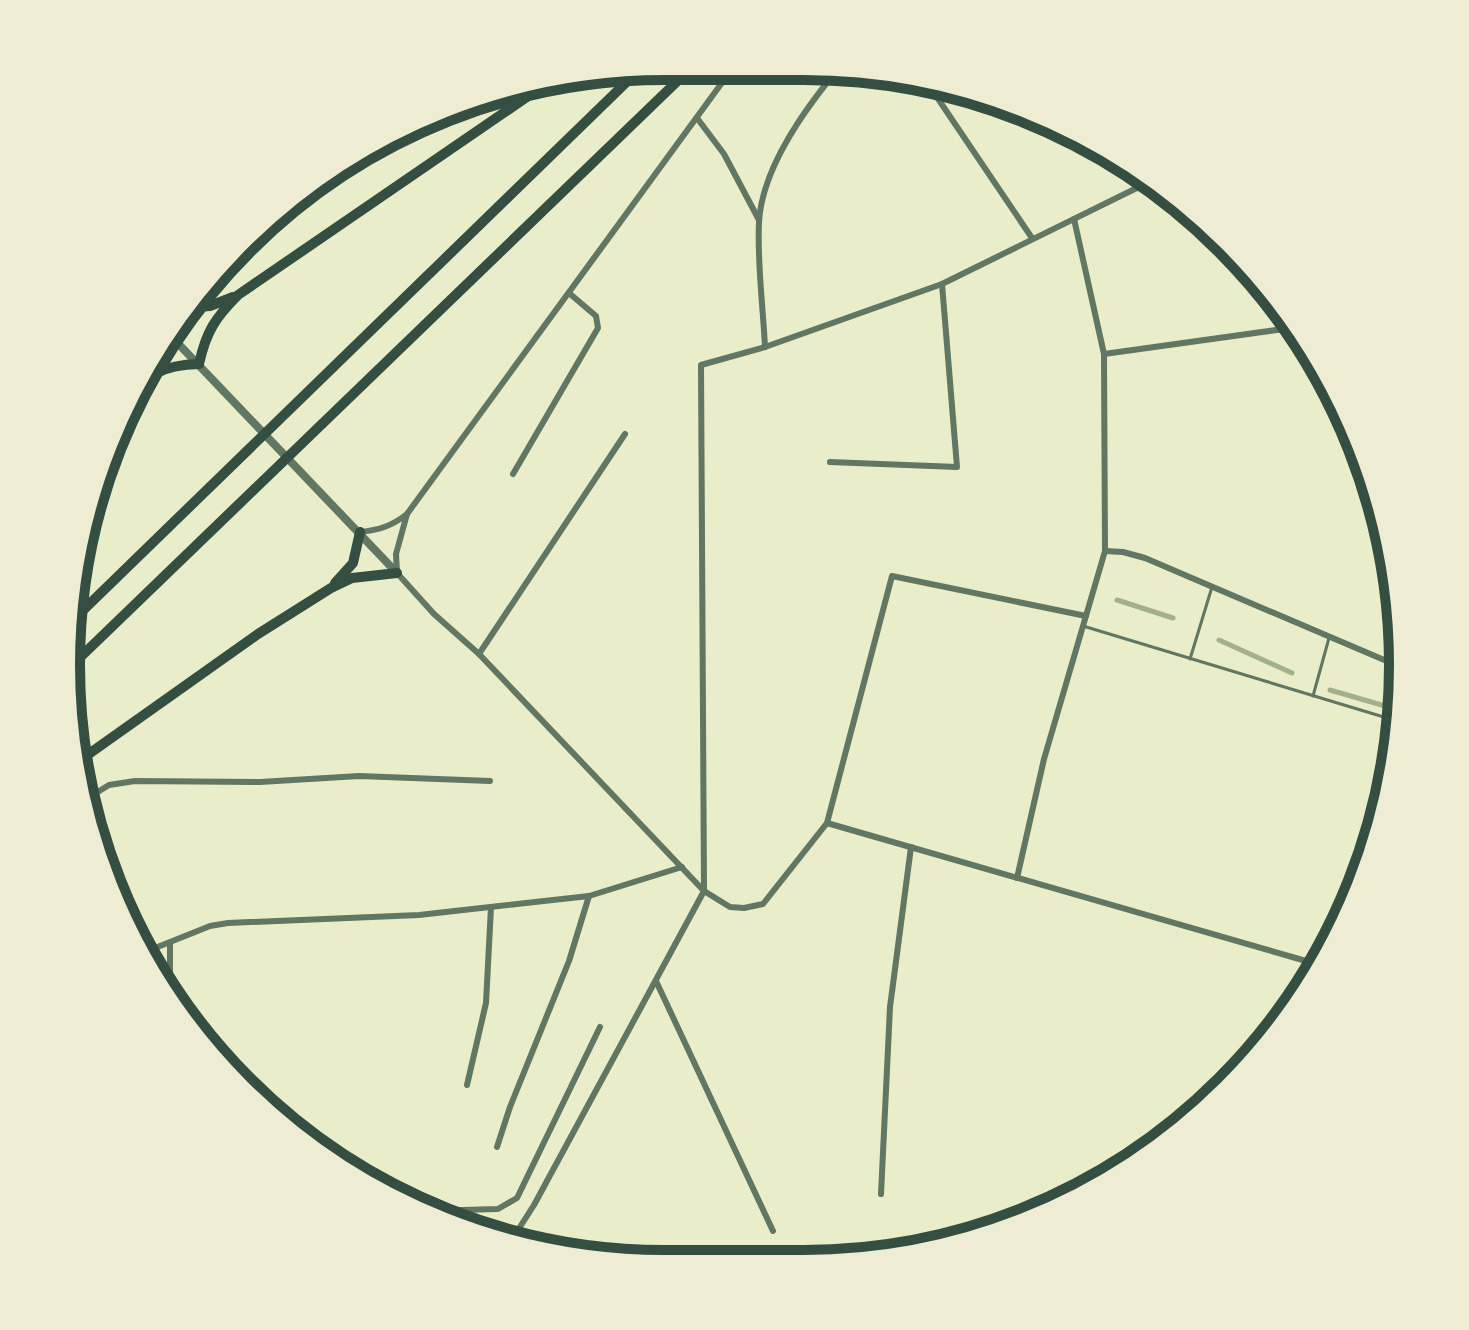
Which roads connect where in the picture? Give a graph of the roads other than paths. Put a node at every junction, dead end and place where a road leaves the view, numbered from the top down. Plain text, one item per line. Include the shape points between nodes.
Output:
1 (679, 80) edge
2 (724, 80) edge
3 (628, 81) edge
4 (829, 81) edge
5 (936, 95) edge
6 (527, 97) edge
7 (697, 118) junction
8 (1140, 187) edge
9 (1074, 219) junction
10 (759, 220) junction
11 (1032, 238) junction
12 (942, 284) junction
13 (569, 293) junction
14 (238, 295) junction
15 (203, 307) edge
16 (1282, 329) edge
17 (177, 342) edge
18 (765, 347) junction
19 (1104, 354) junction
20 (199, 364) junction
21 (158, 371) edge
22 (625, 434) dead end
23 (830, 462) dead end
24 (513, 474) dead end
25 (407, 514) junction
26 (360, 532) junction
27 (1105, 551) junction
28 (397, 573) junction
29 (1212, 587) junction
30 (331, 588) junction
31 (83, 611) edge
32 (1086, 616) junction
33 (1083, 626) junction
34 (1329, 637) junction
35 (479, 654) junction
36 (80, 657) edge
37 (1190, 659) junction
38 (1389, 662) edge
39 (1313, 696) junction
40 (1386, 718) edge
41 (87, 755) edge
42 (490, 781) dead end
43 (95, 794) edge
44 (827, 823) junction
45 (911, 847) junction
46 (683, 867) junction
47 (1017, 878) junction
48 (704, 891) junction
49 (589, 896) junction
50 (491, 907) junction
51 (170, 944) junction
52 (153, 949) edge
53 (1309, 962) edge
54 (170, 976) edge
55 (656, 981) junction
56 (600, 1027) dead end
57 (467, 1085) dead end
58 (497, 1147) dead end
59 (881, 1194) dead end
60 (454, 1210) edge
61 (517, 1231) edge
62 (773, 1231) dead end

1 - 36 main road
2 - 7 street
3 - 31 main road
4 - 10 street via 781,151
5 - 11 street
6 - 14 main road
7 - 10 street via 724,154
7 - 13 street
8 - 9 street
9 - 11 street
9 - 19 street
10 - 18 street
11 - 12 street
12 - 18 street
12 - 23 street via 957,467
13 - 24 street via 596,316 598,328
13 - 25 street
14 - 15 main road
14 - 20 main road via 205,335
16 - 19 street
17 - 20 street
18 - 48 street via 701,365
19 - 27 street
20 - 21 main road
20 - 26 street
22 - 35 street
25 - 26 street via 377,530
25 - 28 street via 396,554
26 - 28 street
26 - 30 main road via 353,563
27 - 29 street via 1145,558
27 - 32 street
28 - 30 main road via 352,578
28 - 35 street
29 - 34 street
29 - 37 lane
30 - 41 main road
32 - 33 street
32 - 44 street via 892,576
33 - 37 lane
33 - 47 street via 1044,759
34 - 38 street
34 - 39 lane
35 - 46 street
37 - 39 lane
39 - 40 lane
42 - 43 street via 359,776 122,782
44 - 45 street
44 - 48 street via 763,904 730,907
45 - 47 street
45 - 59 street via 890,1007
46 - 48 street
46 - 49 street
47 - 53 street
48 - 55 street
49 - 50 street
49 - 58 street
50 - 51 street via 228,923
50 - 57 street via 486,1003
51 - 52 street
51 - 54 street
55 - 61 street
55 - 62 street
56 - 60 street via 517,1198 498,1209

